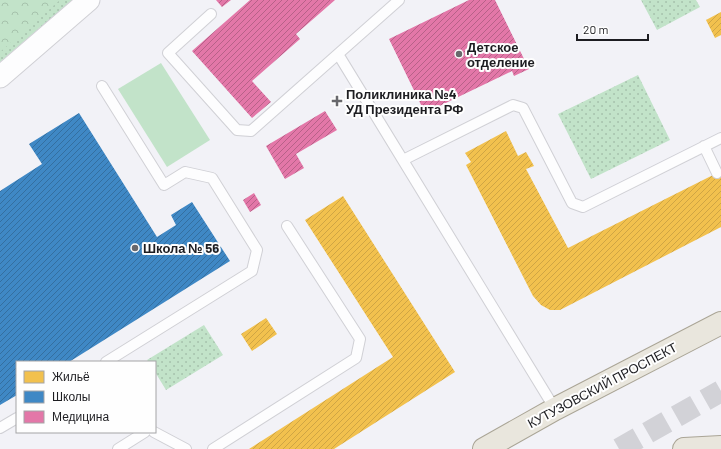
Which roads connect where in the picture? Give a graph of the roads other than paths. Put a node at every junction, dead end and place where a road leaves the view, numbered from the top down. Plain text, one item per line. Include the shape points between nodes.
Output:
1 (89, 0) edge
2 (399, 0) edge
3 (211, 14) dead end
4 (338, 54) junction
5 (0, 77) edge
6 (102, 86) dead end
7 (721, 138) edge
8 (704, 146) junction
9 (404, 160) junction
10 (717, 173) dead end
11 (287, 226) dead end
12 (721, 324) edge
13 (108, 361) edge
14 (555, 409) junction
15 (16, 419) edge
16 (0, 428) edge
17 (143, 433) edge
18 (156, 433) edge
19 (721, 447) edge
20 (118, 449) edge
21 (186, 449) edge
22 (213, 449) edge
23 (484, 449) edge
24 (684, 449) edge

1 - 5 street
2 - 4 lane
3 - 4 lane via 168,53 237,130 251,131
4 - 9 lane
6 - 13 lane via 164,186 185,172 212,178 257,250 252,271
7 - 8 lane
8 - 9 lane via 583,207 572,203 523,108 513,105
8 - 10 lane
9 - 14 lane
11 - 22 lane via 360,339 356,358
12 - 14 main road, КУТУЗОВСКИЙ ПРОСПЕКТ
14 - 23 main road, КУТУЗОВСКИЙ ПРОСПЕКТ
15 - 16 lane
17 - 20 lane
18 - 21 lane
19 - 24 main road

